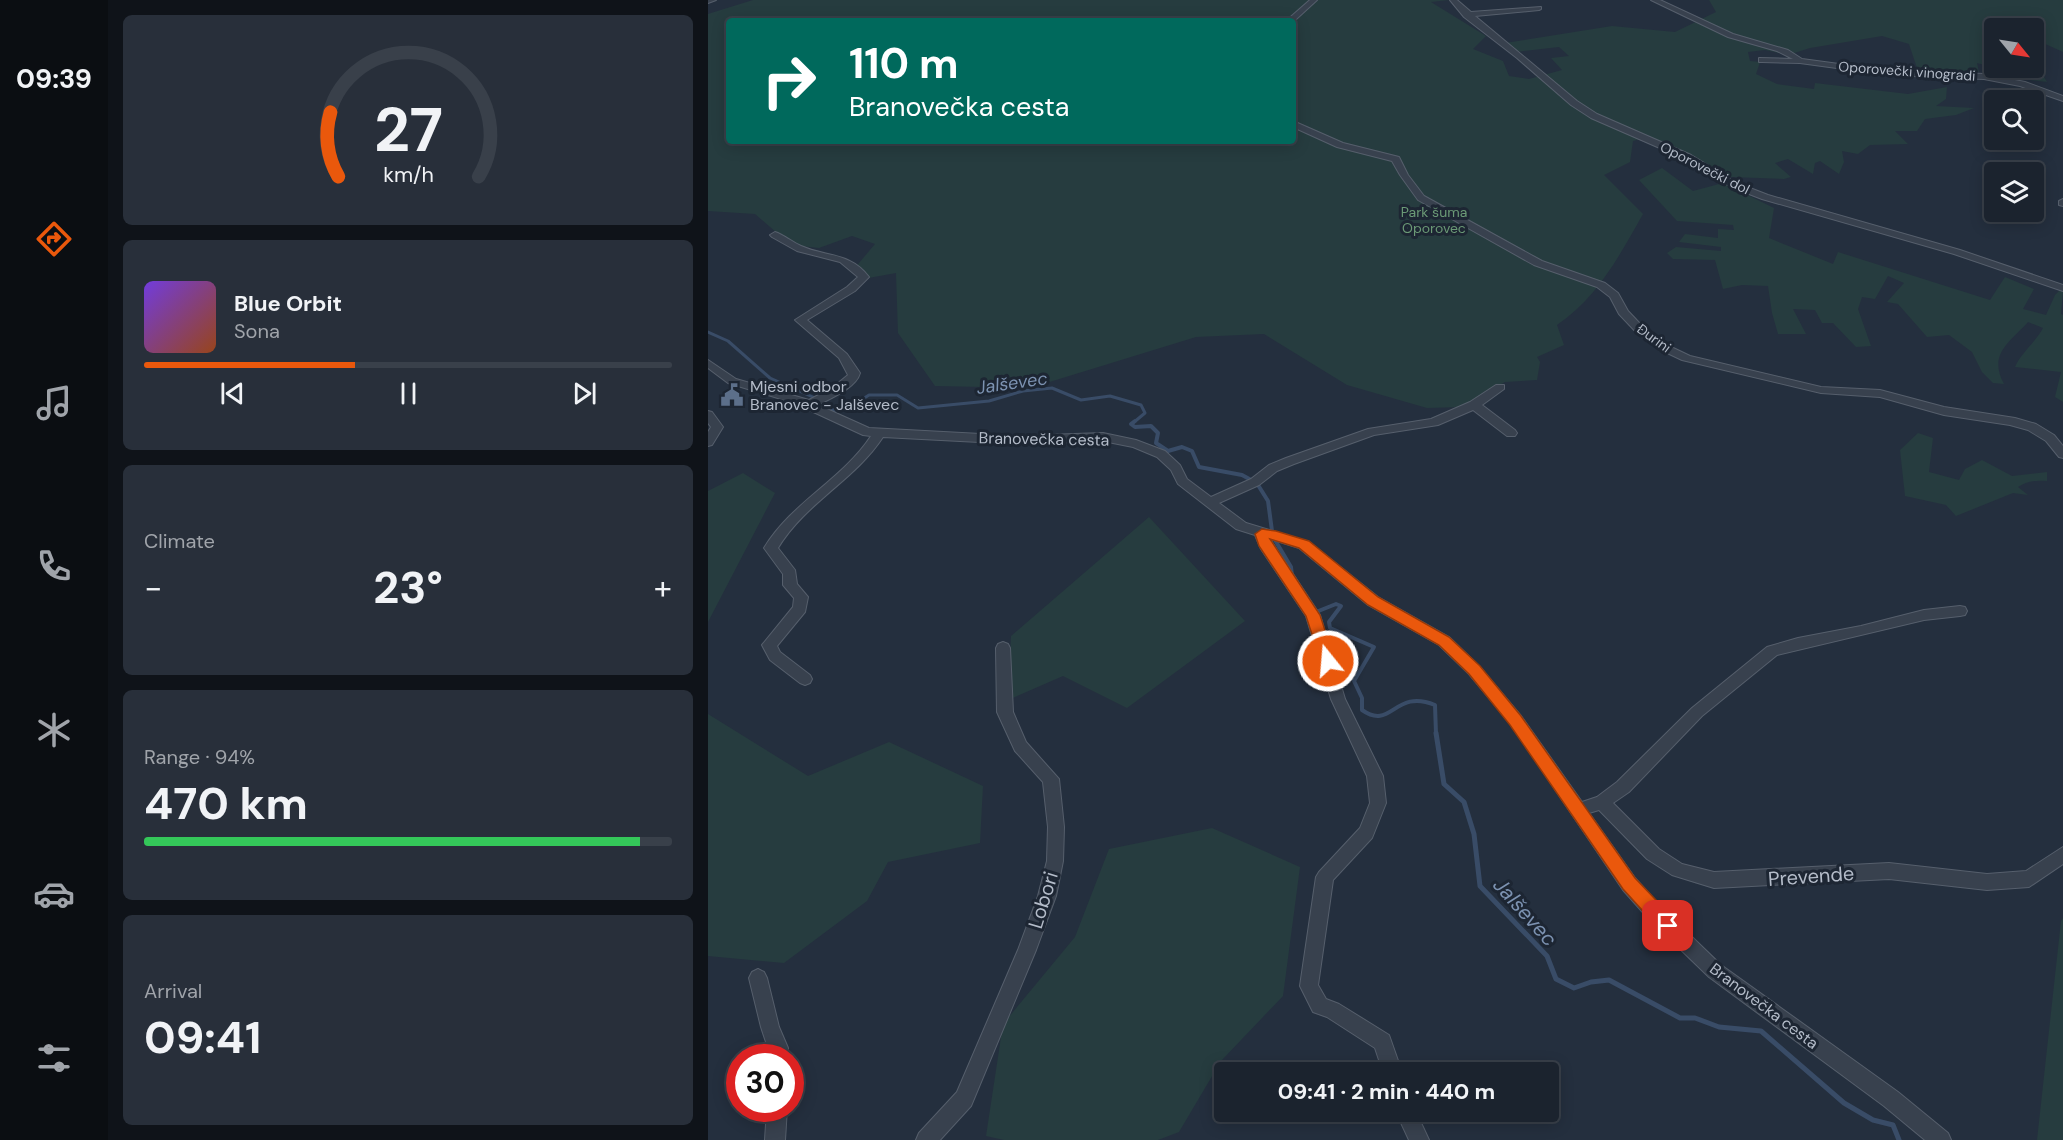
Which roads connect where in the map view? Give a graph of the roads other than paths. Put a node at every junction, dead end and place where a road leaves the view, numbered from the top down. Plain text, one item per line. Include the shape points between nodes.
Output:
1 (713, 0) edge
2 (1314, 0) edge
3 (1453, 0) edge
4 (1654, 0) edge
5 (708, 1) edge
6 (1539, 8) dead end
7 (1467, 15) junction
8 (1293, 18) edge
9 (1762, 60) dead end
10 (1800, 61) junction
11 (2063, 99) edge
12 (1296, 125) edge
13 (776, 235) dead end
14 (2063, 288) edge
15 (710, 364) edge
16 (708, 380) edge
17 (1500, 387) dead end
18 (809, 405) junction
19 (1474, 405) junction
20 (708, 415) edge
21 (879, 433) junction
22 (1511, 433) dead end
23 (708, 442) edge
24 (2063, 454) edge
25 (1209, 502) junction
26 (1268, 535) junction
27 (1960, 611) dead end
28 (1003, 648) dead end
29 (806, 679) dead end
30 (1602, 802) junction
31 (1578, 810) junction
32 (2063, 854) edge
33 (758, 978) dead end
34 (776, 1044) edge
35 (1389, 1062) edge
36 (776, 1122) edge
37 (1411, 1122) edge
38 (775, 1140) edge
39 (926, 1140) edge
40 (1419, 1140) edge
41 (1941, 1140) edge

1 - 5 street
2 - 8 street
3 - 7 street, Oporovečki dol
4 - 10 street, Oporovečki vinogradi via 1730,36 1793,54
6 - 7 street
7 - 14 street, Oporovečki dol via 1594,116 1688,157 1734,185
9 - 10 street
10 - 11 street, Oporovečki vinogradi via 1862,70 1974,74 2030,86
12 - 24 street, Đurini via 1340,145 1396,159 1421,198 1538,263 1601,285 1614,295 1641,331 1686,358 1821,390 1880,394 1944,411 2011,421 2050,438
13 - 18 street via 798,248 825,253 853,265 864,277 800,320 843,357 855,373 836,390
15 - 16 street, Branovečka cesta
15 - 18 street, Branovečka cesta via 732,381
17 - 19 street
18 - 21 street, Branovečka cesta via 855,428
19 - 22 street
19 - 25 street via 1434,422 1399,426 1346,440 1273,468 1255,482
20 - 23 street via 717,427
21 - 25 street, Branovečka cesta via 1018,440 1103,438 1136,444 1161,454 1176,468 1182,481
21 - 29 street via 862,456 820,492 771,548 790,573 790,585 801,597 800,608 769,645 774,656
25 - 26 street, Branovečka cesta via 1241,526
26 - 31 street, Branovečka cesta via 1304,545 1373,601 1444,641 1516,720
26 - 35 street via 1266,546 1313,615 1338,699 1375,776 1378,803 1366,833 1325,877 1309,986 1320,1006 1382,1042
27 - 30 street via 1924,615 1772,651 1697,712 1623,787
28 - 39 street, Lobori via 1005,712 1020,746 1051,779 1055,861 1027,950 964,1099
30 - 31 street
30 - 32 street, Prevende via 1653,854 1678,870 1714,880 1889,871 1998,882 2029,879
31 - 41 street, Branovečka cesta via 1653,911 1716,971
33 - 34 street
36 - 38 street
37 - 40 street

